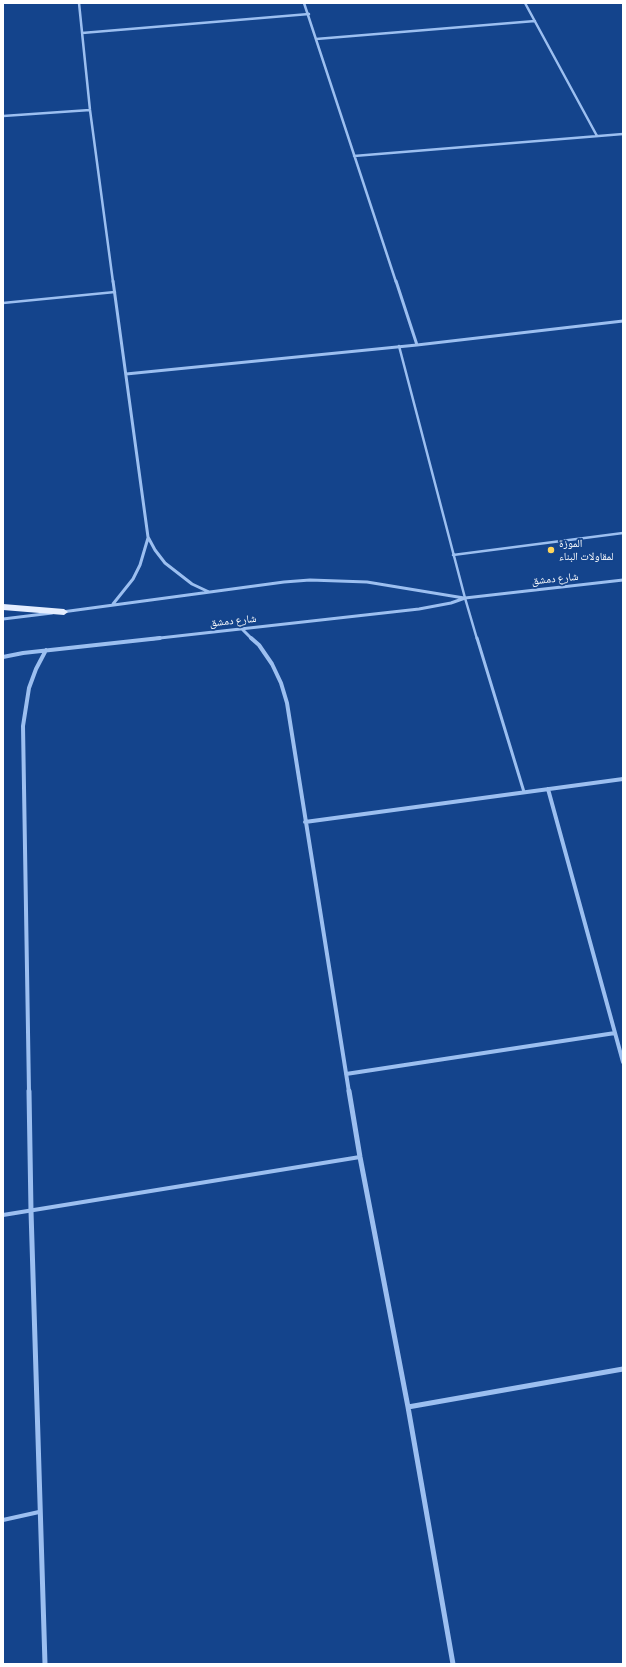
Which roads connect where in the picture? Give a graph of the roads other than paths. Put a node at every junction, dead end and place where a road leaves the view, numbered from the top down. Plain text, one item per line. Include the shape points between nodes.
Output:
1 (79, 3) edge
2 (304, 3) edge
3 (525, 3) edge
4 (309, 14) junction
5 (535, 21) junction
6 (82, 33) junction
7 (316, 39) junction
8 (90, 110) junction
9 (3, 116) edge
10 (623, 134) edge
11 (597, 136) junction
12 (354, 156) junction
13 (115, 292) junction
14 (3, 303) edge
15 (623, 321) edge
16 (417, 345) junction
17 (399, 346) junction
18 (126, 374) junction
19 (623, 533) edge
20 (148, 537) junction
21 (453, 556) junction
22 (623, 580) edge
23 (209, 592) junction
24 (465, 598) junction
25 (112, 605) junction
26 (3, 608) edge
27 (64, 612) junction
28 (3, 619) edge
29 (242, 629) junction
30 (46, 650) junction
31 (3, 657) edge
32 (623, 778) edge
33 (548, 789) junction
34 (524, 792) junction
35 (305, 822) junction
36 (615, 1033) junction
37 (623, 1062) edge
38 (346, 1074) junction
39 (360, 1157) junction
40 (31, 1211) junction
41 (3, 1215) edge
42 (623, 1369) edge
43 (408, 1407) junction
44 (39, 1512) junction
45 (3, 1520) edge
46 (45, 1664) edge
47 (453, 1664) edge

1 - 6 street
2 - 4 street
3 - 5 street
4 - 6 street
4 - 7 street
5 - 7 street
5 - 11 street
6 - 8 street
7 - 12 street
8 - 9 street
8 - 13 street
10 - 11 street
11 - 12 street
12 - 16 street
13 - 14 lane
13 - 18 street
15 - 16 street
16 - 17 street
17 - 18 street
17 - 21 lane
18 - 20 street
19 - 21 lane
20 - 23 street via 164,563 192,584
20 - 25 street via 133,579
21 - 24 lane
22 - 24 street, شارع دمشق
23 - 24 street, شارع دمشق via 284,582 338,580 367,582
23 - 25 street, شارع دمشق
24 - 29 street, شارع دمشق via 419,609
24 - 34 lane
25 - 27 street, شارع دمشق
26 - 27 main road
27 - 28 street, شارع دمشق
29 - 30 street, شارع دمشق
29 - 35 street via 259,646 281,683 287,703
30 - 31 street, شارع دمشق
30 - 40 street via 29,688 23,726
32 - 33 street
33 - 34 street
33 - 36 street
34 - 35 street
35 - 38 street
36 - 37 street
36 - 38 street
38 - 39 street
39 - 40 lane
39 - 43 street
40 - 41 lane
40 - 44 street
42 - 43 street
43 - 47 street
44 - 45 lane
44 - 46 street

